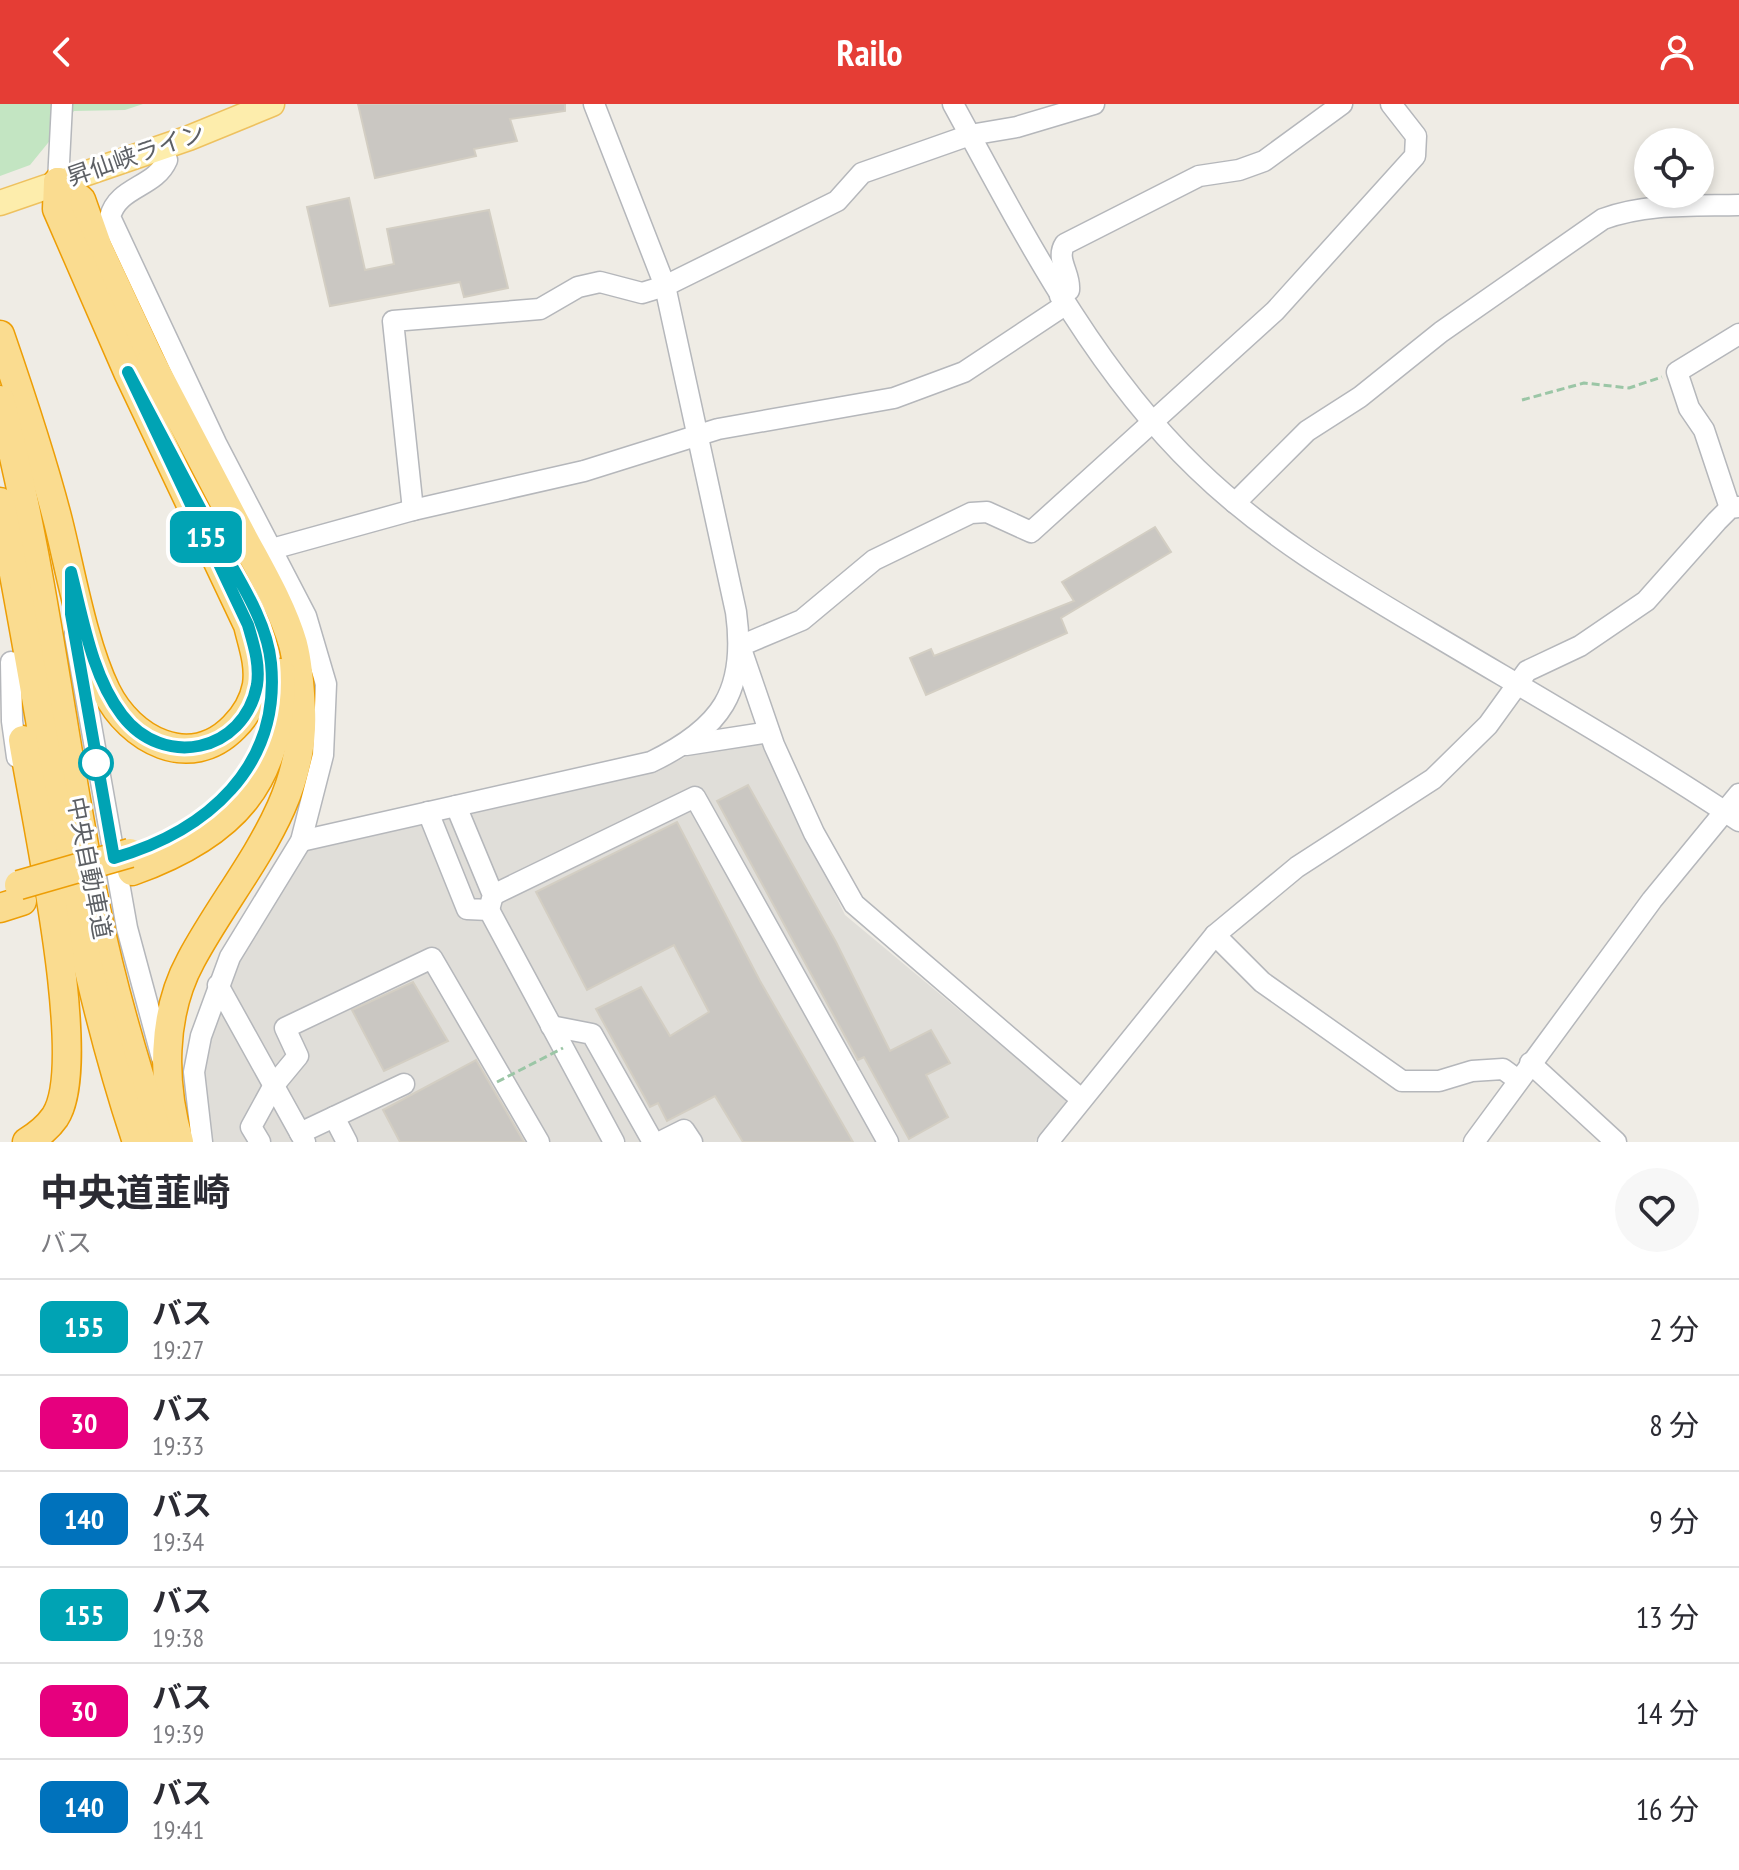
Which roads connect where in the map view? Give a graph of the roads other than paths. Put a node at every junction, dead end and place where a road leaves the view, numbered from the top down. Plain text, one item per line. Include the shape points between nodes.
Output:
1 (62, 104) edge
2 (272, 104) edge
3 (594, 104) edge
4 (953, 104) edge
5 (1094, 104) edge
6 (1342, 104) edge
7 (1399, 107) edge
8 (970, 135) junction
9 (162, 148) junction
10 (58, 182) junction
11 (0, 203) edge
12 (1739, 205) edge
13 (665, 286) junction
14 (1062, 300) junction
15 (1739, 334) edge
16 (0, 335) edge
17 (140, 367) junction
18 (0, 400) edge
19 (1153, 422) junction
20 (699, 435) junction
21 (0, 502) edge
22 (1235, 503) junction
23 (1734, 507) edge
24 (413, 510) junction
25 (272, 549) junction
26 (71, 572) junction
27 (0, 596) edge
28 (740, 646) junction
29 (1515, 683) junction
30 (769, 732) junction
31 (686, 745) junction
32 (1739, 794) edge
33 (456, 806) junction
34 (428, 812) junction
35 (1732, 816) edge
36 (301, 841) junction
37 (10, 896) edge
38 (491, 902) junction
39 (1215, 935) junction
40 (218, 985) junction
41 (551, 1026) junction
42 (1524, 1072) junction
43 (166, 1074) junction
44 (404, 1084) dead end
45 (274, 1085) junction
46 (1081, 1099) junction
47 (334, 1117) junction
48 (302, 1138) edge
49 (27, 1142) edge
50 (137, 1142) edge
51 (161, 1142) edge
52 (179, 1142) edge
53 (202, 1142) edge
54 (260, 1142) edge
55 (347, 1142) edge
56 (539, 1142) edge
57 (614, 1142) edge
58 (653, 1142) edge
59 (660, 1142) edge
60 (692, 1142) edge
61 (888, 1142) edge
62 (1048, 1142) edge
63 (1474, 1142) edge
64 (1616, 1142) edge

1 - 10 street
2 - 9 main road, 昇仙峡ライン
3 - 13 street
4 - 8 street
5 - 8 street
6 - 14 street via 1264,161 1199,176 1065,244 1061,258 1070,283
7 - 19 street via 1416,136 1415,156 1275,311
8 - 13 street via 862,173 837,201
8 - 14 street
9 - 10 main road, 昇仙峡ライン
9 - 25 street via 167,160 162,173 120,198 110,217
10 - 11 main road, 昇仙峡ライン
10 - 17 highway via 81,200
12 - 22 street via 1653,206 1603,219 1307,431
13 - 20 street
13 - 24 street via 642,293 600,282 578,287 540,309 393,321
14 - 19 street
14 - 20 street via 964,372 939,383 894,398
15 - 23 street via 1677,372
16 - 26 highway
17 - 26 highway via 248,625 258,662 245,716 221,741 168,747 142,735 123,717 106,690
17 - 37 highway, bridge via 254,609 271,660 271,700 259,747 244,777 216,807 131,862
17 - 43 highway via 255,560 293,644 301,710 299,753 286,801 190,961 177,994
18 - 51 highway, 中央自動車道 via 36,559 96,909 120,1011
19 - 22 street
19 - 28 street via 1031,532 987,512 971,513 874,560 802,620
20 - 24 street via 584,471
20 - 28 street
21 - 50 highway, 中央自動車道 via 74,914 110,1060
22 - 29 street via 1348,584
23 - 29 street via 1646,601
24 - 25 street
25 - 36 street via 306,616 326,684 325,742
26 - 43 street via 71,614 111,846
27 - 49 highway via 66,1012 67,1061 56,1116
28 - 30 street
28 - 31 street via 733,686 713,723
29 - 35 street
29 - 39 street via 1488,725 1433,779 1297,867
30 - 31 street
30 - 46 street via 814,833 854,904
31 - 33 street via 651,762
32 - 35 street
33 - 34 street
33 - 38 street
34 - 36 street
34 - 38 street via 467,909
35 - 42 street
36 - 40 street
38 - 41 street
38 - 61 street via 695,797
39 - 42 street via 1262,982 1402,1081 1439,1081 1472,1071
39 - 46 street
40 - 45 street
40 - 53 street via 194,1072
41 - 57 street
41 - 58 street via 592,1034
42 - 63 street
42 - 64 street
43 - 52 highway
44 - 47 street
45 - 48 street
45 - 54 street via 251,1127
45 - 56 street via 298,1056 285,1028 432,958
46 - 62 street
47 - 48 street
47 - 55 street
59 - 60 street via 684,1130

